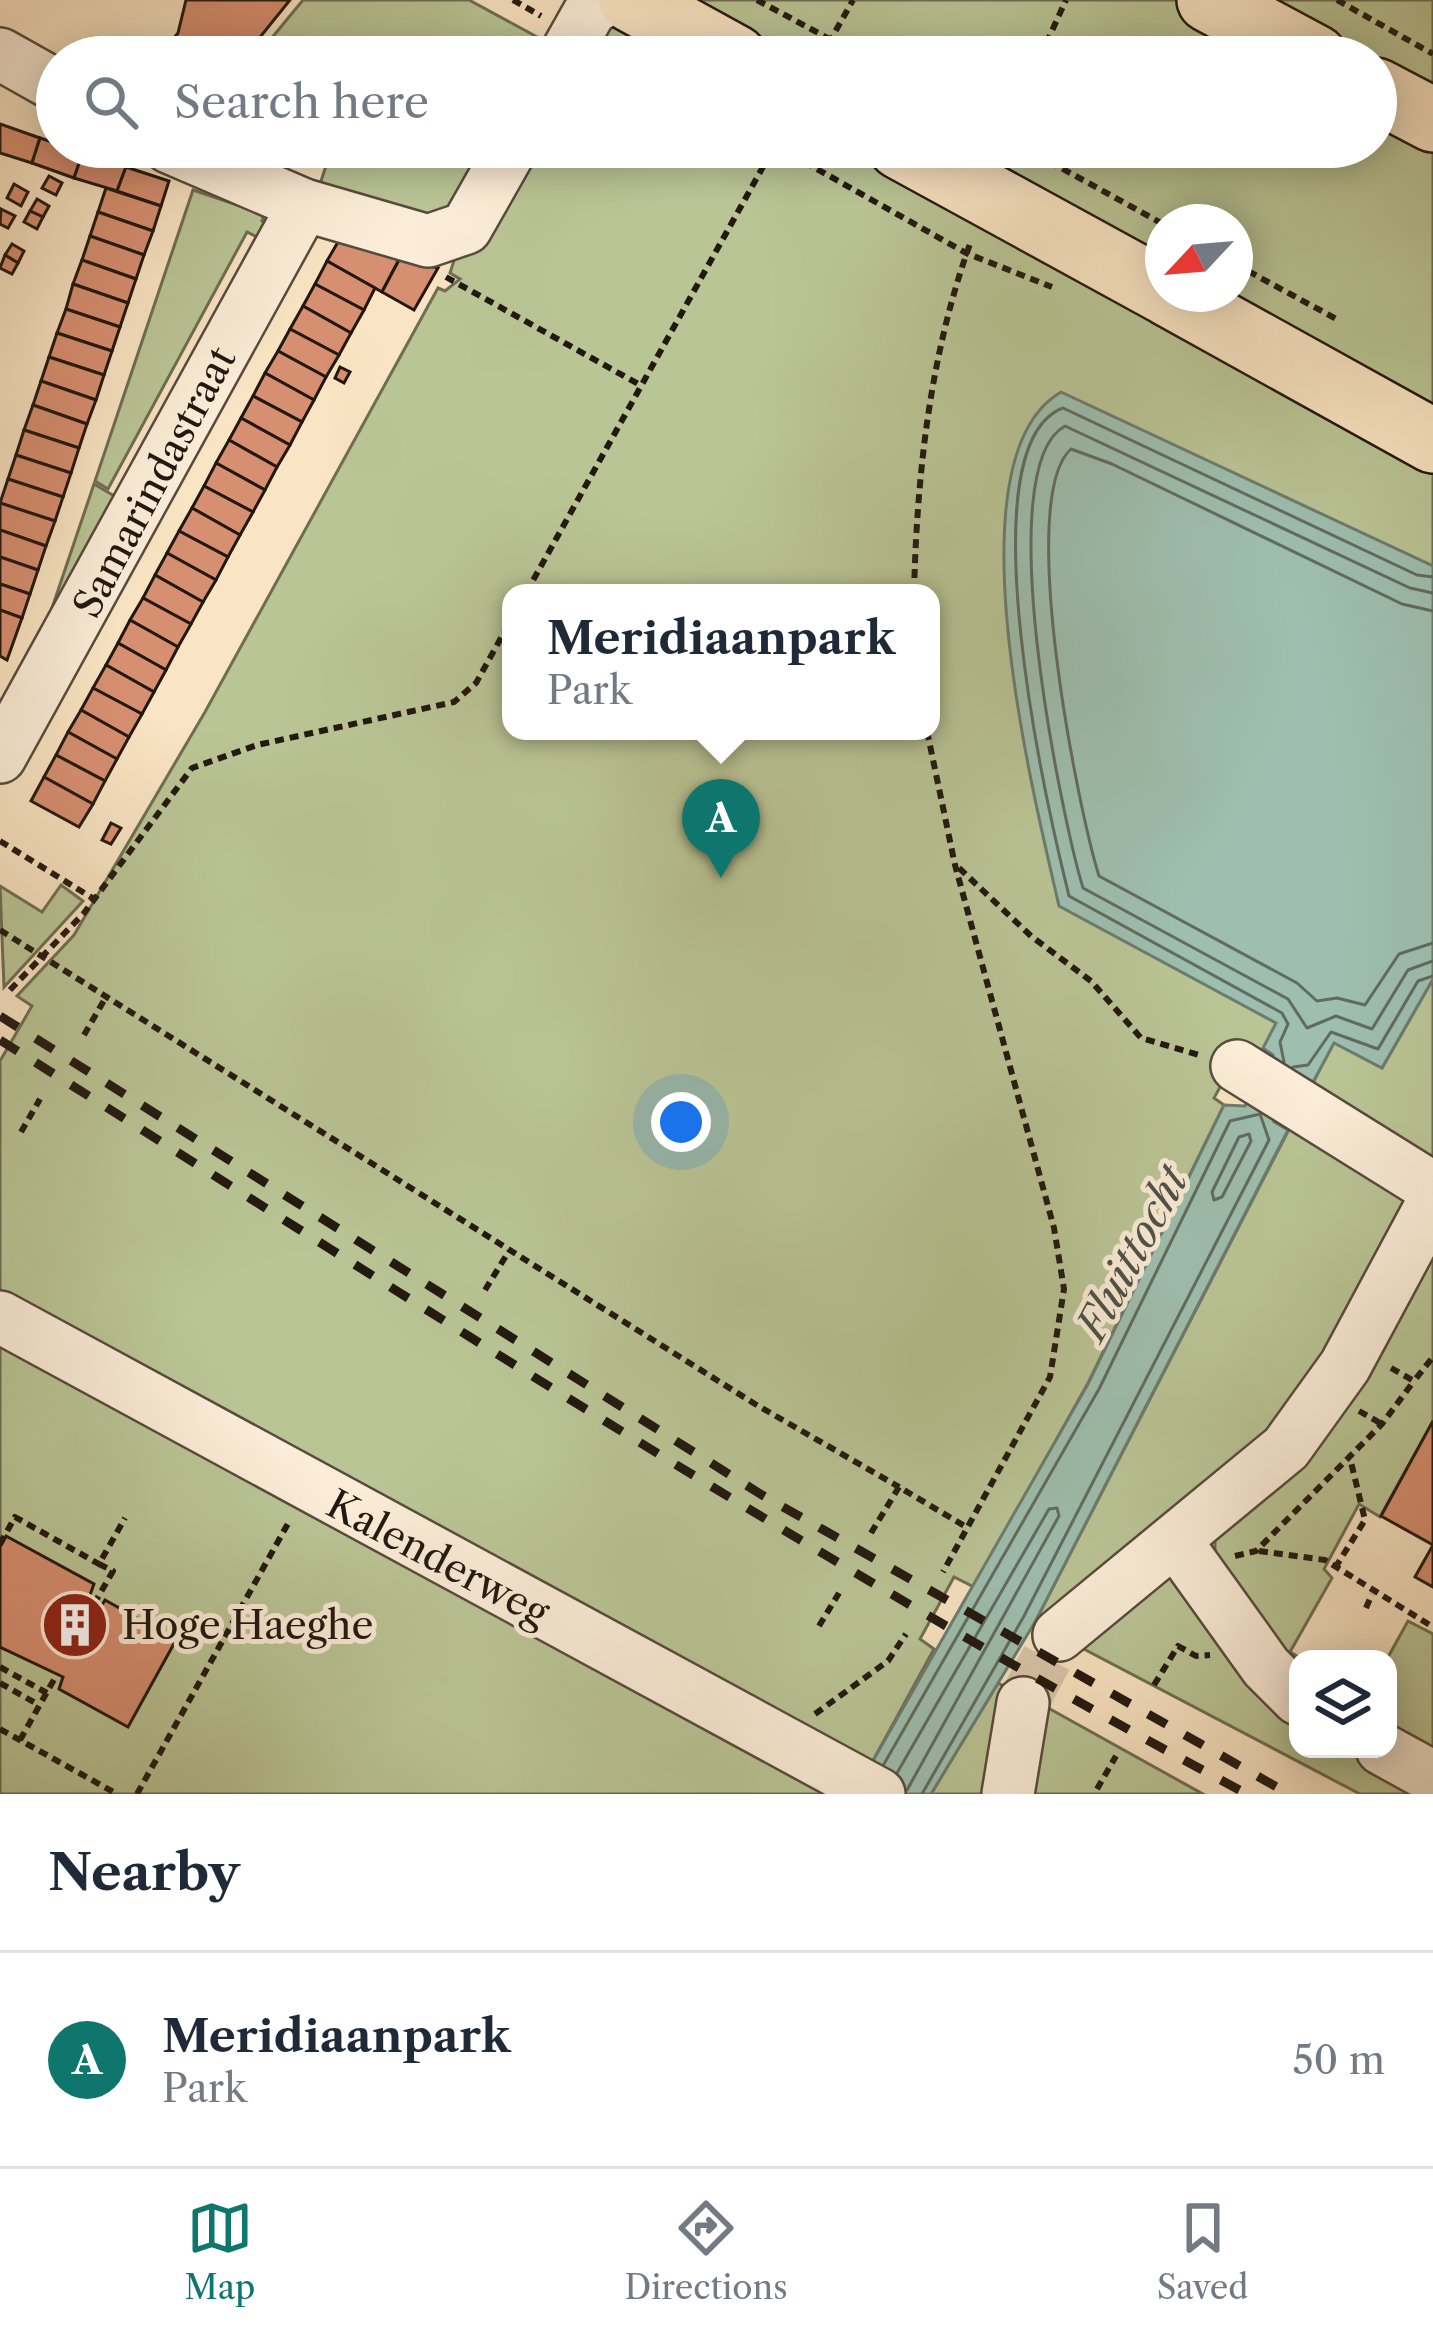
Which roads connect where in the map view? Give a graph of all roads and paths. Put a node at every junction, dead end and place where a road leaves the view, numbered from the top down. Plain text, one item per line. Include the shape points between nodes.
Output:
1 (757, 0) edge
2 (853, 0) edge
3 (1066, 0) edge
4 (1209, 0) edge
5 (1337, 0) edge
6 (605, 2) edge
7 (580, 36) edge
8 (685, 36) edge
9 (825, 36) edge
10 (833, 36) edge
11 (1050, 36) edge
12 (1276, 36) edge
13 (0, 54) edge
14 (1433, 54) edge
15 (36, 74) edge
16 (1397, 101) edge
17 (1433, 120) edge
18 (218, 168) edge
19 (500, 168) edge
20 (762, 168) edge
21 (938, 168) edge
22 (1061, 168) edge
23 (304, 205) junction
24 (1145, 214) edge
25 (440, 238) junction
26 (966, 253) dead end
27 (1253, 274) edge
28 (1145, 281) edge
29 (1200, 312) edge
30 (1340, 321) dead end
31 (642, 386) junction
32 (1433, 441) edge
33 (531, 584) edge
34 (914, 584) edge
35 (502, 636) edge
36 (929, 740) edge
37 (0, 758) edge
38 (0, 841) edge
39 (955, 865) junction
40 (95, 899) junction
41 (0, 930) edge
42 (44, 955) junction
43 (10, 990) dead end
44 (106, 998) junction
45 (84, 1035) dead end
46 (1237, 1066) joint
47 (40, 1099) dead end
48 (20, 1132) dead end
49 (1433, 1188) edge
50 (1433, 1202) edge
51 (509, 1252) junction
52 (485, 1290) dead end
53 (0, 1317) edge
54 (1414, 1381) dead end
55 (1351, 1458) junction
56 (899, 1486) junction
57 (125, 1518) dead end
58 (290, 1520) dead end
59 (969, 1528) junction
60 (871, 1532) dead end
61 (0, 1544) edge
62 (1256, 1551) junction
63 (1184, 1552) junction
64 (99, 1564) junction
65 (1335, 1568) junction
66 (943, 1572) dead end
67 (839, 1593) dead end
68 (1372, 1594) junction
69 (94, 1604) dead end
70 (1366, 1608) dead end
71 (819, 1626) dead end
72 (1433, 1627) edge
73 (906, 1634) dead end
74 (1059, 1635) tunnel mouth
75 (1174, 1653) dead end
76 (0, 1667) edge
77 (15, 1676) junction
78 (56, 1676) dead end
79 (1154, 1685) dead end
80 (4, 1686) edge
81 (1289, 1690) edge
82 (46, 1693) junction
83 (1023, 1703) tunnel mouth
84 (40, 1706) junction
85 (0, 1729) edge
86 (20, 1740) junction
87 (794, 1748) junction
88 (1116, 1756) dead end
89 (1397, 1757) edge
90 (1433, 1777) edge
91 (864, 1786) edge
92 (1097, 1789) dead end
93 (117, 1794) edge
94 (137, 1794) edge
95 (1008, 1794) edge

1 - 9 path
2 - 10 path
3 - 11 path
4 - 12 main road
5 - 14 path
6 - 7 street
6 - 8 main road
13 - 15 street
16 - 17 main road
18 - 23 street
19 - 25 street via 466,228
20 - 31 path
21 - 28 main road
22 - 24 path
23 - 25 street
23 - 37 street, Samarindastraat
25 - 31 path via 445,276
26 - 34 path via 936,361 917,490
27 - 30 path
29 - 32 main road
31 - 33 path
35 - 40 path via 476,682 454,702 257,745 192,768
36 - 39 path
38 - 40 path
39 - 46 path via 1091,981 1141,1038
39 - 59 path via 1064,1289 1050,1377
40 - 42 path
41 - 42 path
42 - 43 path
42 - 44 path
44 - 45 path
44 - 51 path
46 - 49 street
47 - 48 path
50 - 63 street via 1345,1366 1286,1448
51 - 52 path
51 - 56 path
53 - 87 street, Kalenderweg
54 - 55 path
55 - 62 path
55 - 65 path via 1365,1520
56 - 59 path
56 - 60 path
57 - 64 path
58 - 94 path
59 - 66 path
61 - 64 path via 15,1517
62 - 63 path
62 - 65 path
63 - 74 street
63 - 81 street
64 - 69 path via 113,1571
65 - 68 path
67 - 71 path
68 - 70 path
68 - 72 path
73 - 87 path via 888,1661 823,1705
75 - 79 path
76 - 77 path
77 - 80 path
77 - 82 path
78 - 82 path
80 - 84 path
82 - 84 path
83 - 95 street
84 - 86 path
85 - 86 path
86 - 93 path
87 - 91 street, Kalenderweg
88 - 92 path
89 - 90 street

